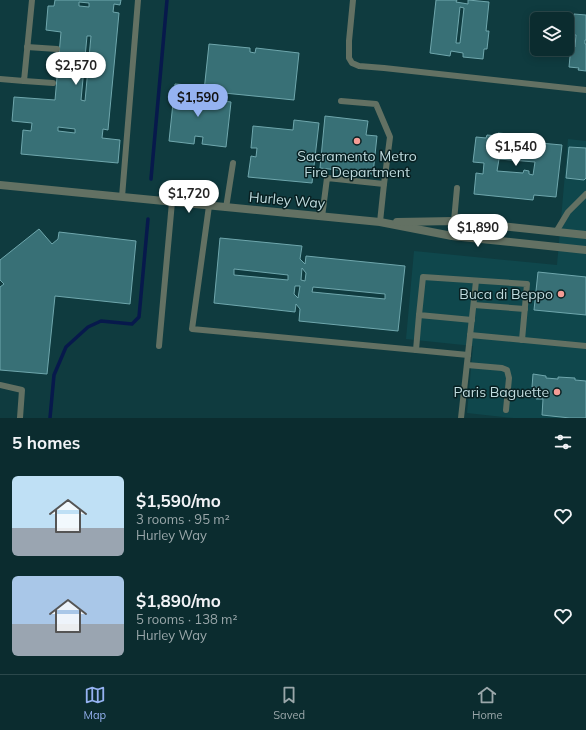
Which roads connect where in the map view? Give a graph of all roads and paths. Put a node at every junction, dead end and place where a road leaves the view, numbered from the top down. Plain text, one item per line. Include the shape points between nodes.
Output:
1 (32, 0) edge
2 (138, 0) edge
3 (353, 0) edge
4 (27, 47) junction
5 (56, 49) dead end
6 (0, 79) edge
7 (24, 81) junction
8 (53, 83) dead end
9 (586, 90) edge
10 (341, 101) dead end
11 (233, 163) dead end
12 (384, 184) junction
13 (0, 185) edge
14 (457, 188) dead end
15 (586, 194) edge
16 (122, 197) junction
17 (172, 202) junction
18 (209, 206) junction
19 (226, 208) junction
20 (322, 217) junction
21 (454, 221) junction
22 (380, 222) junction
23 (556, 232) junction
24 (586, 235) edge
25 (586, 250) edge
26 (476, 281) junction
27 (474, 305) junction
28 (525, 309) junction
29 (418, 315) junction
30 (472, 320) junction
31 (470, 335) junction
32 (522, 340) junction
33 (159, 346) dead end
34 (586, 346) edge
35 (416, 350) junction
36 (468, 356) junction
37 (467, 365) junction
38 (0, 386) edge
39 (506, 410) dead end
40 (20, 418) edge
41 (461, 418) edge

1 - 4 lane
2 - 16 lane
3 - 9 lane via 350,58 352,63 359,66
4 - 5 lane
4 - 7 lane
6 - 7 lane
7 - 8 lane
10 - 12 lane via 376,104 390,137
11 - 19 lane
12 - 20 lane via 327,178
12 - 22 lane
13 - 16 street, Hurley Way
14 - 21 lane
15 - 23 lane via 568,212
16 - 17 street, Hurley Way
17 - 18 street, Hurley Way
17 - 33 lane
18 - 19 street, Hurley Way
18 - 35 lane via 192,329
19 - 20 street, Hurley Way
20 - 22 street, Hurley Way
21 - 22 street, Hurley Way
21 - 23 street, Hurley Way
22 - 25 street, Hurley Way via 452,236
23 - 24 street, Hurley Way
26 - 27 lane
26 - 28 lane via 527,284
26 - 29 lane via 423,277
27 - 28 lane
27 - 30 lane
28 - 32 lane
29 - 30 lane
29 - 35 lane
30 - 31 lane
31 - 32 lane
31 - 36 lane
32 - 34 lane
35 - 36 lane
36 - 37 lane
37 - 39 lane via 507,370 509,378
37 - 41 lane
38 - 40 lane via 22,390

